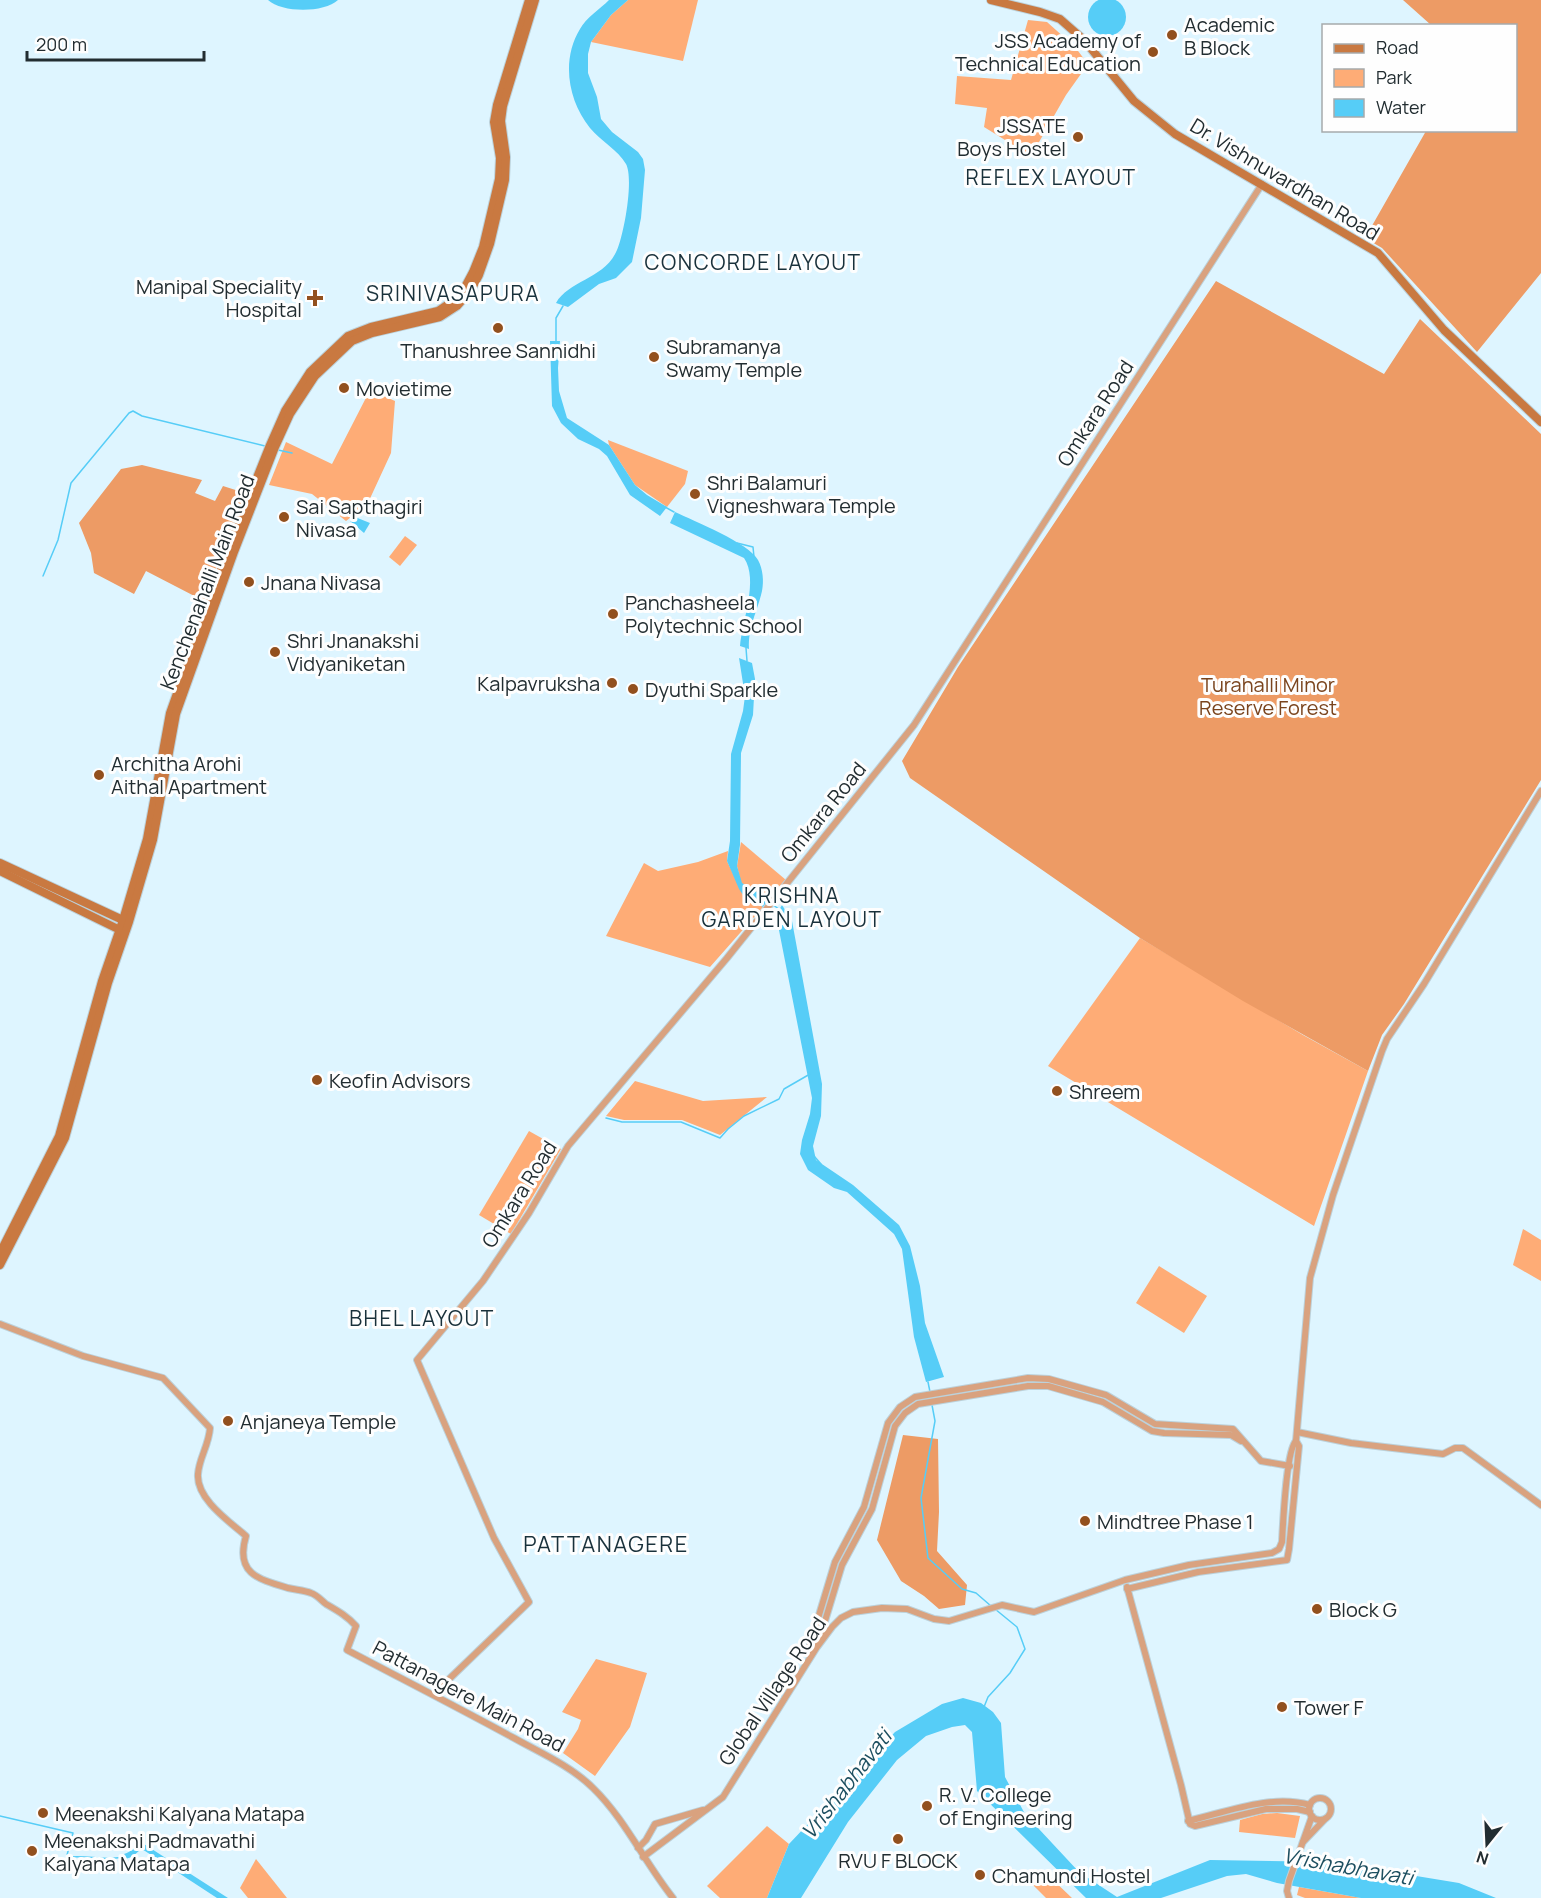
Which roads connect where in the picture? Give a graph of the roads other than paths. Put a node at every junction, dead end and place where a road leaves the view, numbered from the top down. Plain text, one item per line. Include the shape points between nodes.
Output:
1 (529, 0) edge
2 (535, 0) edge
3 (991, 0) edge
4 (1262, 184) junction
5 (1541, 422) edge
6 (1541, 791) edge
7 (0, 863) edge
8 (0, 872) edge
9 (126, 921) junction
10 (122, 931) junction
11 (0, 1253) edge
12 (0, 1266) edge
13 (0, 1324) edge
14 (916, 1400) junction
15 (1297, 1432) junction
16 (1296, 1441) junction
17 (1248, 1445) junction
18 (1289, 1466) junction
19 (1297, 1467) junction
20 (1541, 1504) edge
21 (1125, 1580) junction
22 (1127, 1588) junction
23 (817, 1647) junction
24 (811, 1656) junction
25 (435, 1695) junction
26 (1310, 1804) junction
27 (707, 1809) junction
28 (1311, 1814) junction
29 (1325, 1818) junction
30 (1188, 1821) junction
31 (1302, 1844) junction
32 (638, 1848) junction
33 (644, 1857) junction
34 (673, 1898) edge
35 (1289, 1898) edge

1 - 9 main road, Kenchenahalli Main Road via 496,110 499,179 473,272 457,298 444,308 348,336 310,372 285,411 228,550 170,713 147,838
2 - 9 main road, Kenchenahalli Main Road via 503,106 505,180 479,275 462,302 447,314 352,341 315,376 291,414 234,552 179,702 153,840
3 - 4 main road, Dr. Vishnuvardhan Road via 1060,19 1084,40 1134,101 1175,134
4 - 5 main road, Dr. Vishnuvardhan Road via 1378,253 1444,330
4 - 25 street, Omkara Road via 914,725 766,910 568,1146 483,1281 417,1360 494,1538 528,1602
6 - 15 street via 1382,1051 1333,1195 1310,1278
7 - 9 main road
8 - 10 main road
9 - 10 main road, Kenchenahalli Main Road
10 - 11 main road, Kenchenahalli Main Road via 102,981 59,1136
10 - 12 main road, Kenchenahalli Main Road via 63,1144
13 - 25 street, Pattanagere Main Road via 83,1356 163,1378 210,1428 210,1441 197,1475 200,1488 212,1507 246,1536 242,1551 248,1570 289,1588 313,1593 356,1626 347,1650
14 - 17 street via 1048,1386 1102,1402 1152,1431 1231,1435
14 - 17 street via 1028,1378 1057,1380 1106,1395 1155,1424 1233,1429
14 - 23 street via 893,1432 870,1515 842,1565
14 - 24 street via 896,1412 886,1429 863,1511 831,1572 810,1645
15 - 16 street
15 - 20 street via 1443,1454 1463,1448
16 - 18 street via 1292,1444
16 - 19 street
17 - 18 street via 1261,1461
18 - 19 street
18 - 21 street, Global Village Road via 1279,1550
19 - 22 street via 1287,1560 1208,1570
21 - 22 street
21 - 23 street, Global Village Road via 1034,1612 1002,1605 949,1621 907,1609 854,1611 842,1618
22 - 30 street
23 - 24 street, Global Village Road
24 - 27 street, Global Village Road via 723,1797
25 - 32 street, Pattanagere Main Road via 580,1777 604,1799
26 - 28 street
26 - 29 street via 1317,1798 1326,1800 1331,1808
26 - 30 street via 1265,1802
27 - 32 street via 655,1824
27 - 33 street, Global Village Road
28 - 29 street via 1319,1820
28 - 30 street via 1274,1808 1195,1826
28 - 31 street
29 - 31 street
31 - 35 street via 1287,1891
32 - 33 street, Pattanagere Main Road
33 - 34 street, Pattanagere Main Road

